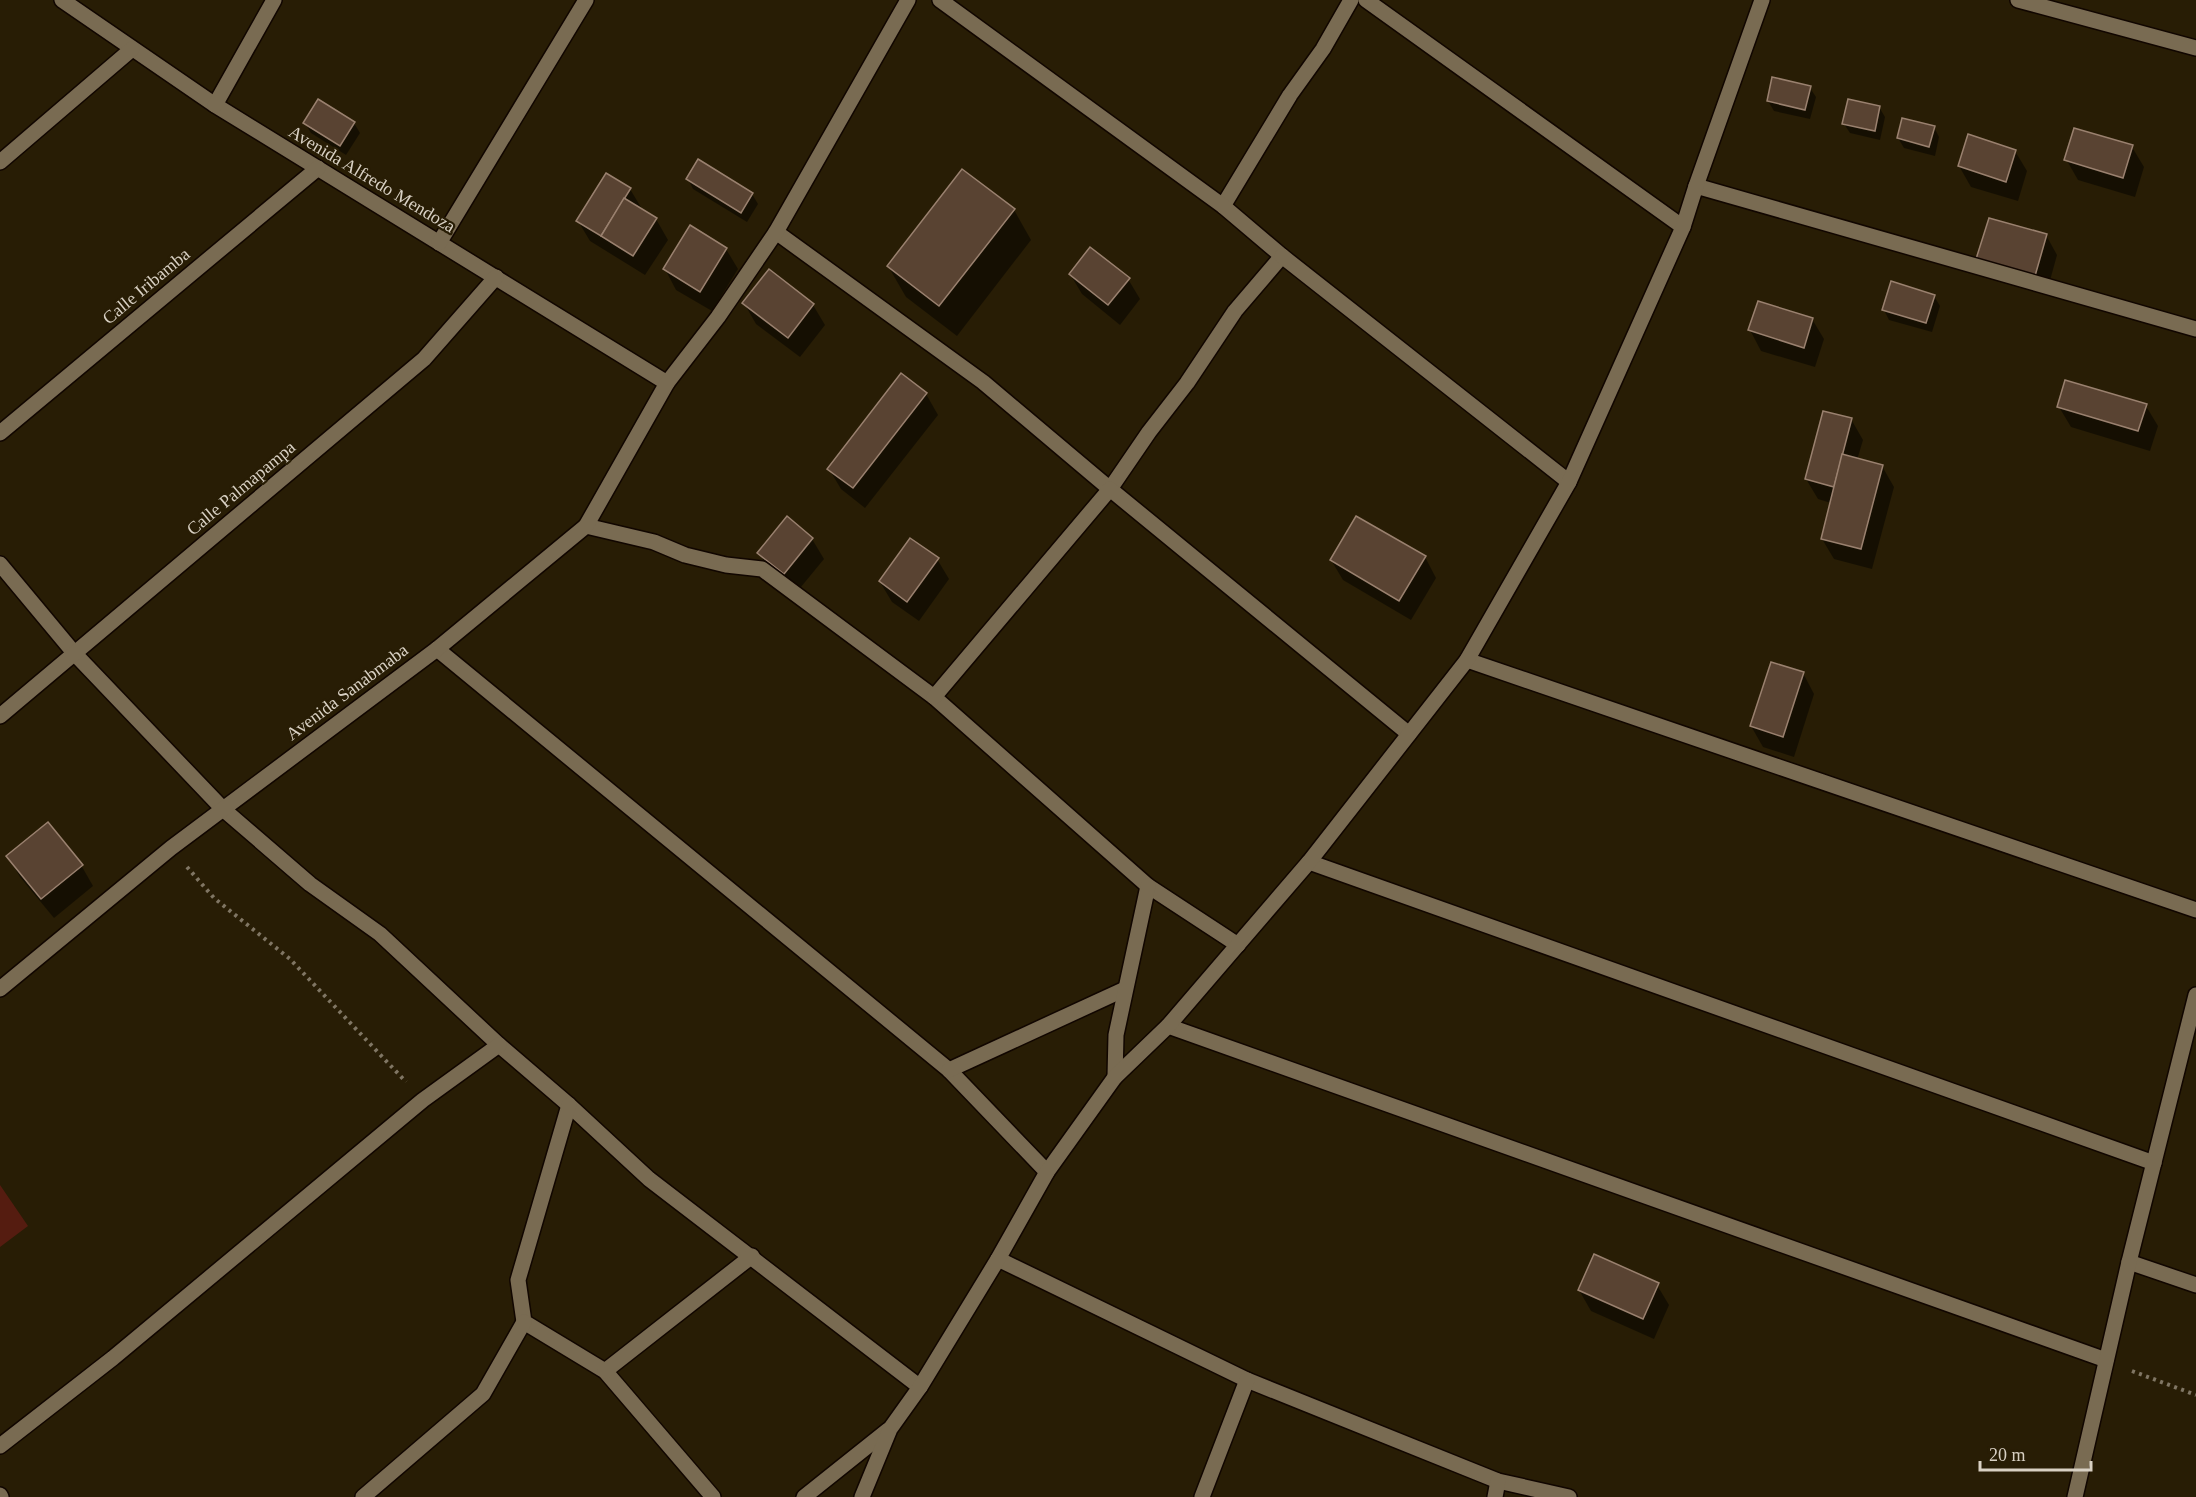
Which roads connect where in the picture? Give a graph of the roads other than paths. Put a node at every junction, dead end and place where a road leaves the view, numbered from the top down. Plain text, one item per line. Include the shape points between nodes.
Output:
1 (62, 0) edge
2 (274, 0) edge
3 (586, 0) edge
4 (908, 0) edge
5 (940, 0) edge
6 (1351, 0) edge
7 (1366, 0) edge
8 (1762, 0) edge
9 (2018, 0) edge
10 (2196, 48) edge
11 (132, 49) junction
12 (215, 105) junction
13 (0, 162) edge
14 (318, 168) junction
15 (1696, 186) junction
16 (1223, 206) junction
17 (1683, 227) junction
18 (776, 232) junction
19 (439, 243) junction
20 (1282, 256) junction
21 (496, 277) junction
22 (2196, 328) edge
23 (667, 383) junction
24 (0, 433) edge
25 (1569, 482) junction
26 (1110, 489) junction
27 (586, 526) junction
28 (0, 564) edge
29 (437, 649) junction
30 (75, 654) junction
31 (1467, 660) junction
32 (934, 698) junction
33 (0, 716) edge
34 (1409, 734) junction
35 (224, 809) junction
36 (1309, 861) junction
37 (1148, 886) junction
38 (2196, 910) edge
39 (1238, 945) junction
40 (0, 989) edge
41 (1125, 989) junction
42 (2196, 995) edge
43 (1168, 1026) junction
44 (499, 1045) junction
45 (950, 1070) junction
46 (1115, 1077) junction
47 (569, 1105) junction
48 (2154, 1163) junction
49 (1047, 1172) junction
50 (752, 1256) junction
51 (998, 1259) junction
52 (2129, 1262) junction
53 (2196, 1285) edge
54 (524, 1322) junction
55 (2106, 1360) junction
56 (606, 1371) junction
57 (1247, 1380) junction
58 (920, 1387) junction
59 (890, 1429) junction
60 (0, 1446) edge
61 (1498, 1481) junction
62 (363, 1497) edge
63 (713, 1497) edge
64 (804, 1497) edge
65 (862, 1497) edge
66 (1202, 1497) edge
67 (1495, 1497) edge
68 (1569, 1497) edge
69 (2075, 1497) edge

1 - 11 street, Avenida Alfredo Mendoza
2 - 12 street
3 - 19 street
4 - 18 street, Avenida Sanabmaba
5 - 16 street
6 - 16 street
7 - 17 street
8 - 15 street
9 - 10 street
11 - 12 street, Avenida Alfredo Mendoza
11 - 13 street
12 - 14 street, Avenida Alfredo Mendoza
14 - 19 street, Avenida Alfredo Mendoza
14 - 24 street, Calle Iribamba
15 - 17 street
15 - 22 street
16 - 20 street
17 - 25 street
18 - 23 street, Avenida Sanabmaba
18 - 26 street via 983,382
19 - 21 street, Avenida Alfredo Mendoza
20 - 25 street
20 - 26 street via 1235,311
21 - 23 street, Avenida Alfredo Mendoza
21 - 30 street, Calle Palmapampa via 423,359
23 - 27 street, Avenida Sanabmaba
25 - 31 street
26 - 32 street
26 - 34 street
27 - 29 street, Avenida Sanabmaba
27 - 32 street via 654,542 726,566 762,569
28 - 30 street
29 - 35 street, Avenida Sanabmaba
29 - 45 street
30 - 33 street, Calle Palmapampa
30 - 35 street
31 - 34 street
31 - 38 street
32 - 37 street
34 - 36 street
35 - 40 street, Avenida Sanabmaba
35 - 44 street via 310,884 380,934
36 - 39 street
36 - 48 street
37 - 39 street
37 - 41 street
39 - 43 street
41 - 45 street
41 - 46 street via 1116,1035
42 - 48 street
43 - 46 street
43 - 55 street
44 - 47 street
44 - 60 street via 423,1100 123,1350
45 - 49 street
46 - 49 street
47 - 50 street via 649,1179
47 - 54 street via 518,1280
48 - 52 street
49 - 51 street
50 - 56 street
50 - 58 street
51 - 57 street
51 - 58 street
52 - 53 street
52 - 55 street
54 - 56 street
54 - 62 street via 483,1394
55 - 69 street
56 - 63 street
57 - 61 street
57 - 66 street
58 - 59 street
59 - 64 street
59 - 65 street
61 - 67 street
61 - 68 street

